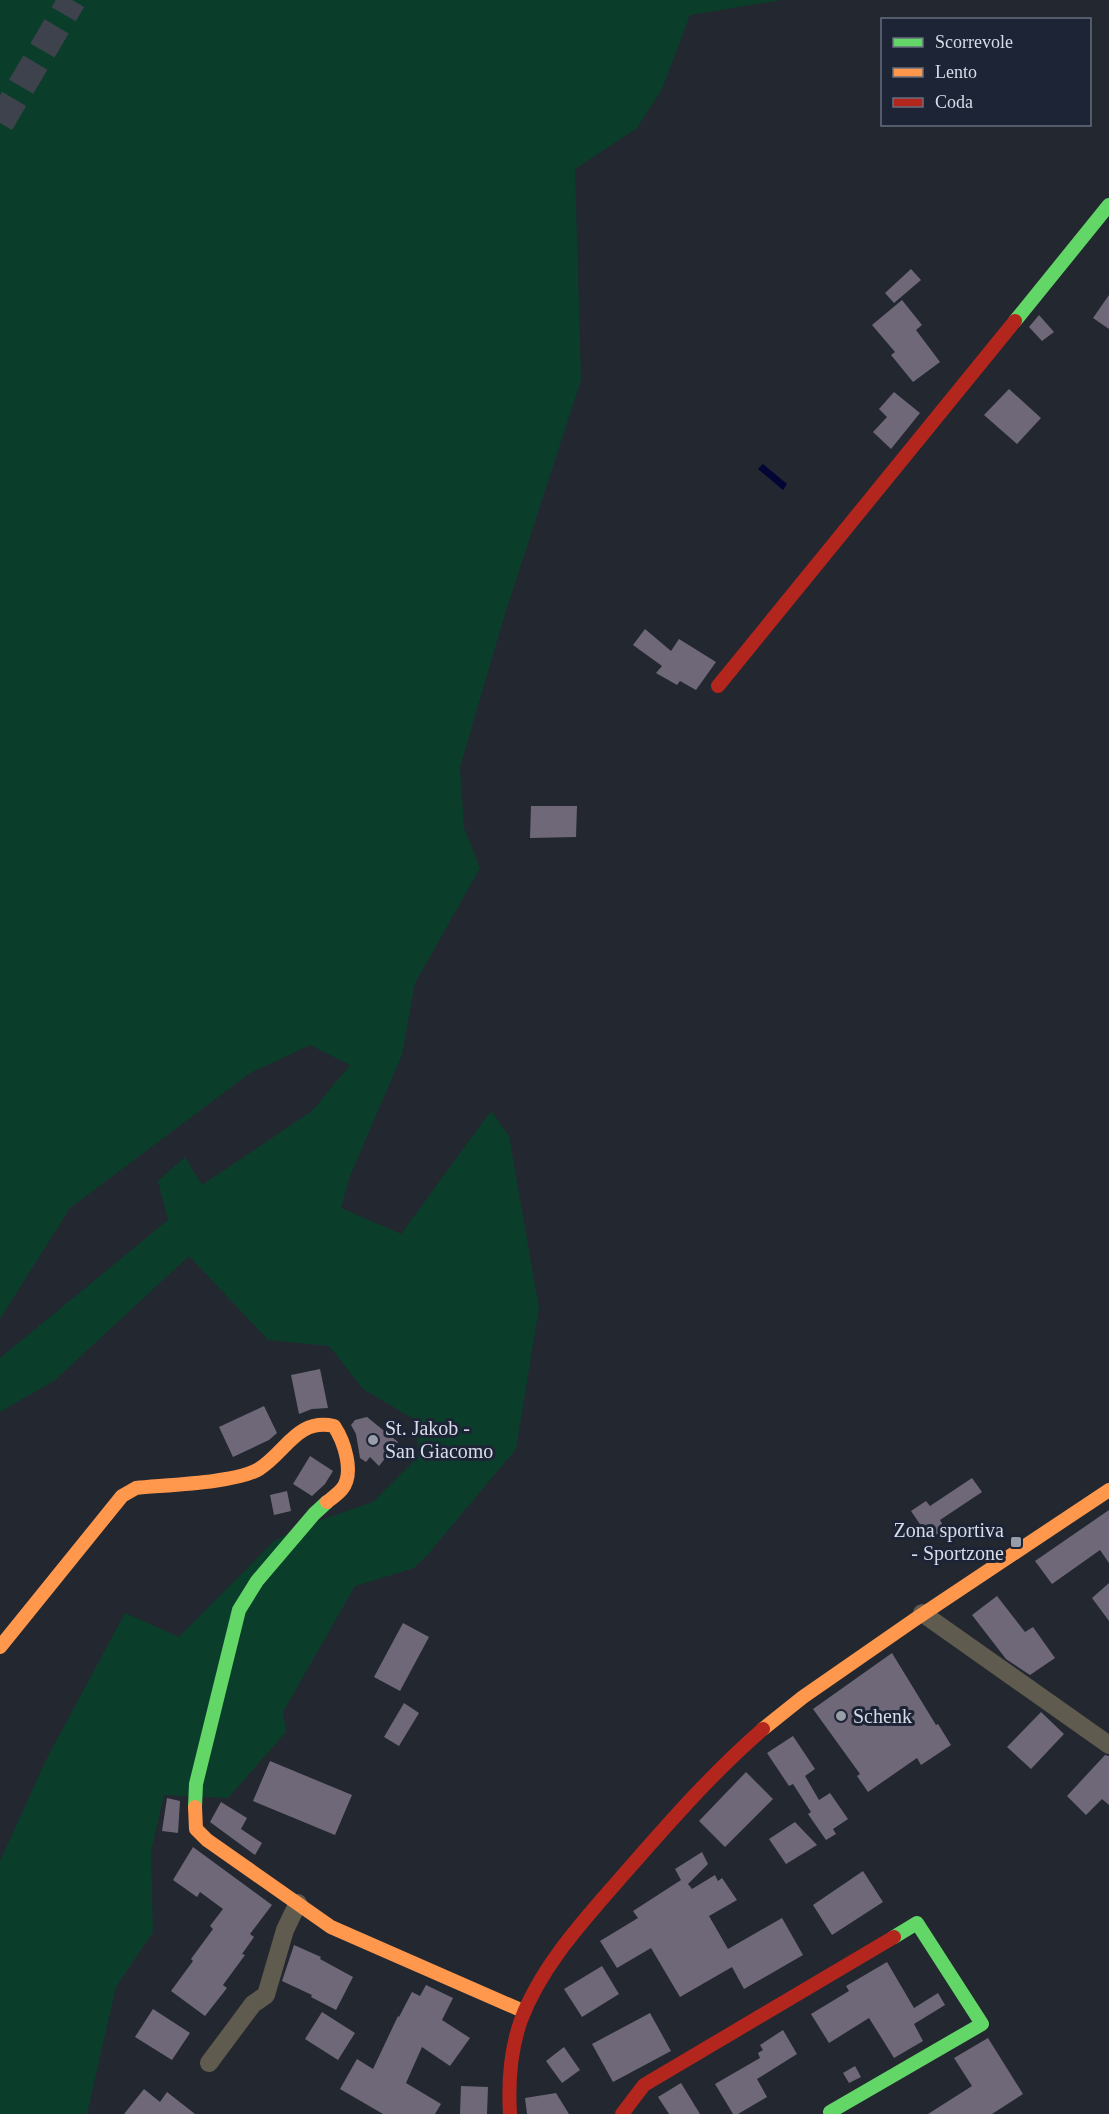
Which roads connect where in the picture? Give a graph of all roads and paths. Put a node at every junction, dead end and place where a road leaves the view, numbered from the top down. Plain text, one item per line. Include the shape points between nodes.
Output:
1 (1109, 205) edge
2 (718, 686) dead end
3 (1109, 1490) edge
4 (922, 1613) junction
5 (0, 1647) edge
6 (1109, 1745) edge
7 (298, 1903) junction
8 (523, 2011) junction
9 (209, 2063) dead end
10 (830, 2112) dead end
11 (510, 2114) edge
12 (622, 2114) edge

1 - 2 street
3 - 4 street
4 - 6 street
4 - 8 street via 776,1718 691,1797 564,1945
5 - 7 street via 129,1491 249,1474 304,1429 314,1424 334,1426 341,1437 348,1472 343,1488 314,1514 257,1581 239,1610 196,1784 196,1829
7 - 8 street via 331,1927
7 - 9 street via 285,1930 266,1995 253,2004
8 - 11 street via 508,2071
10 - 12 street via 982,2024 917,1923 644,2085

